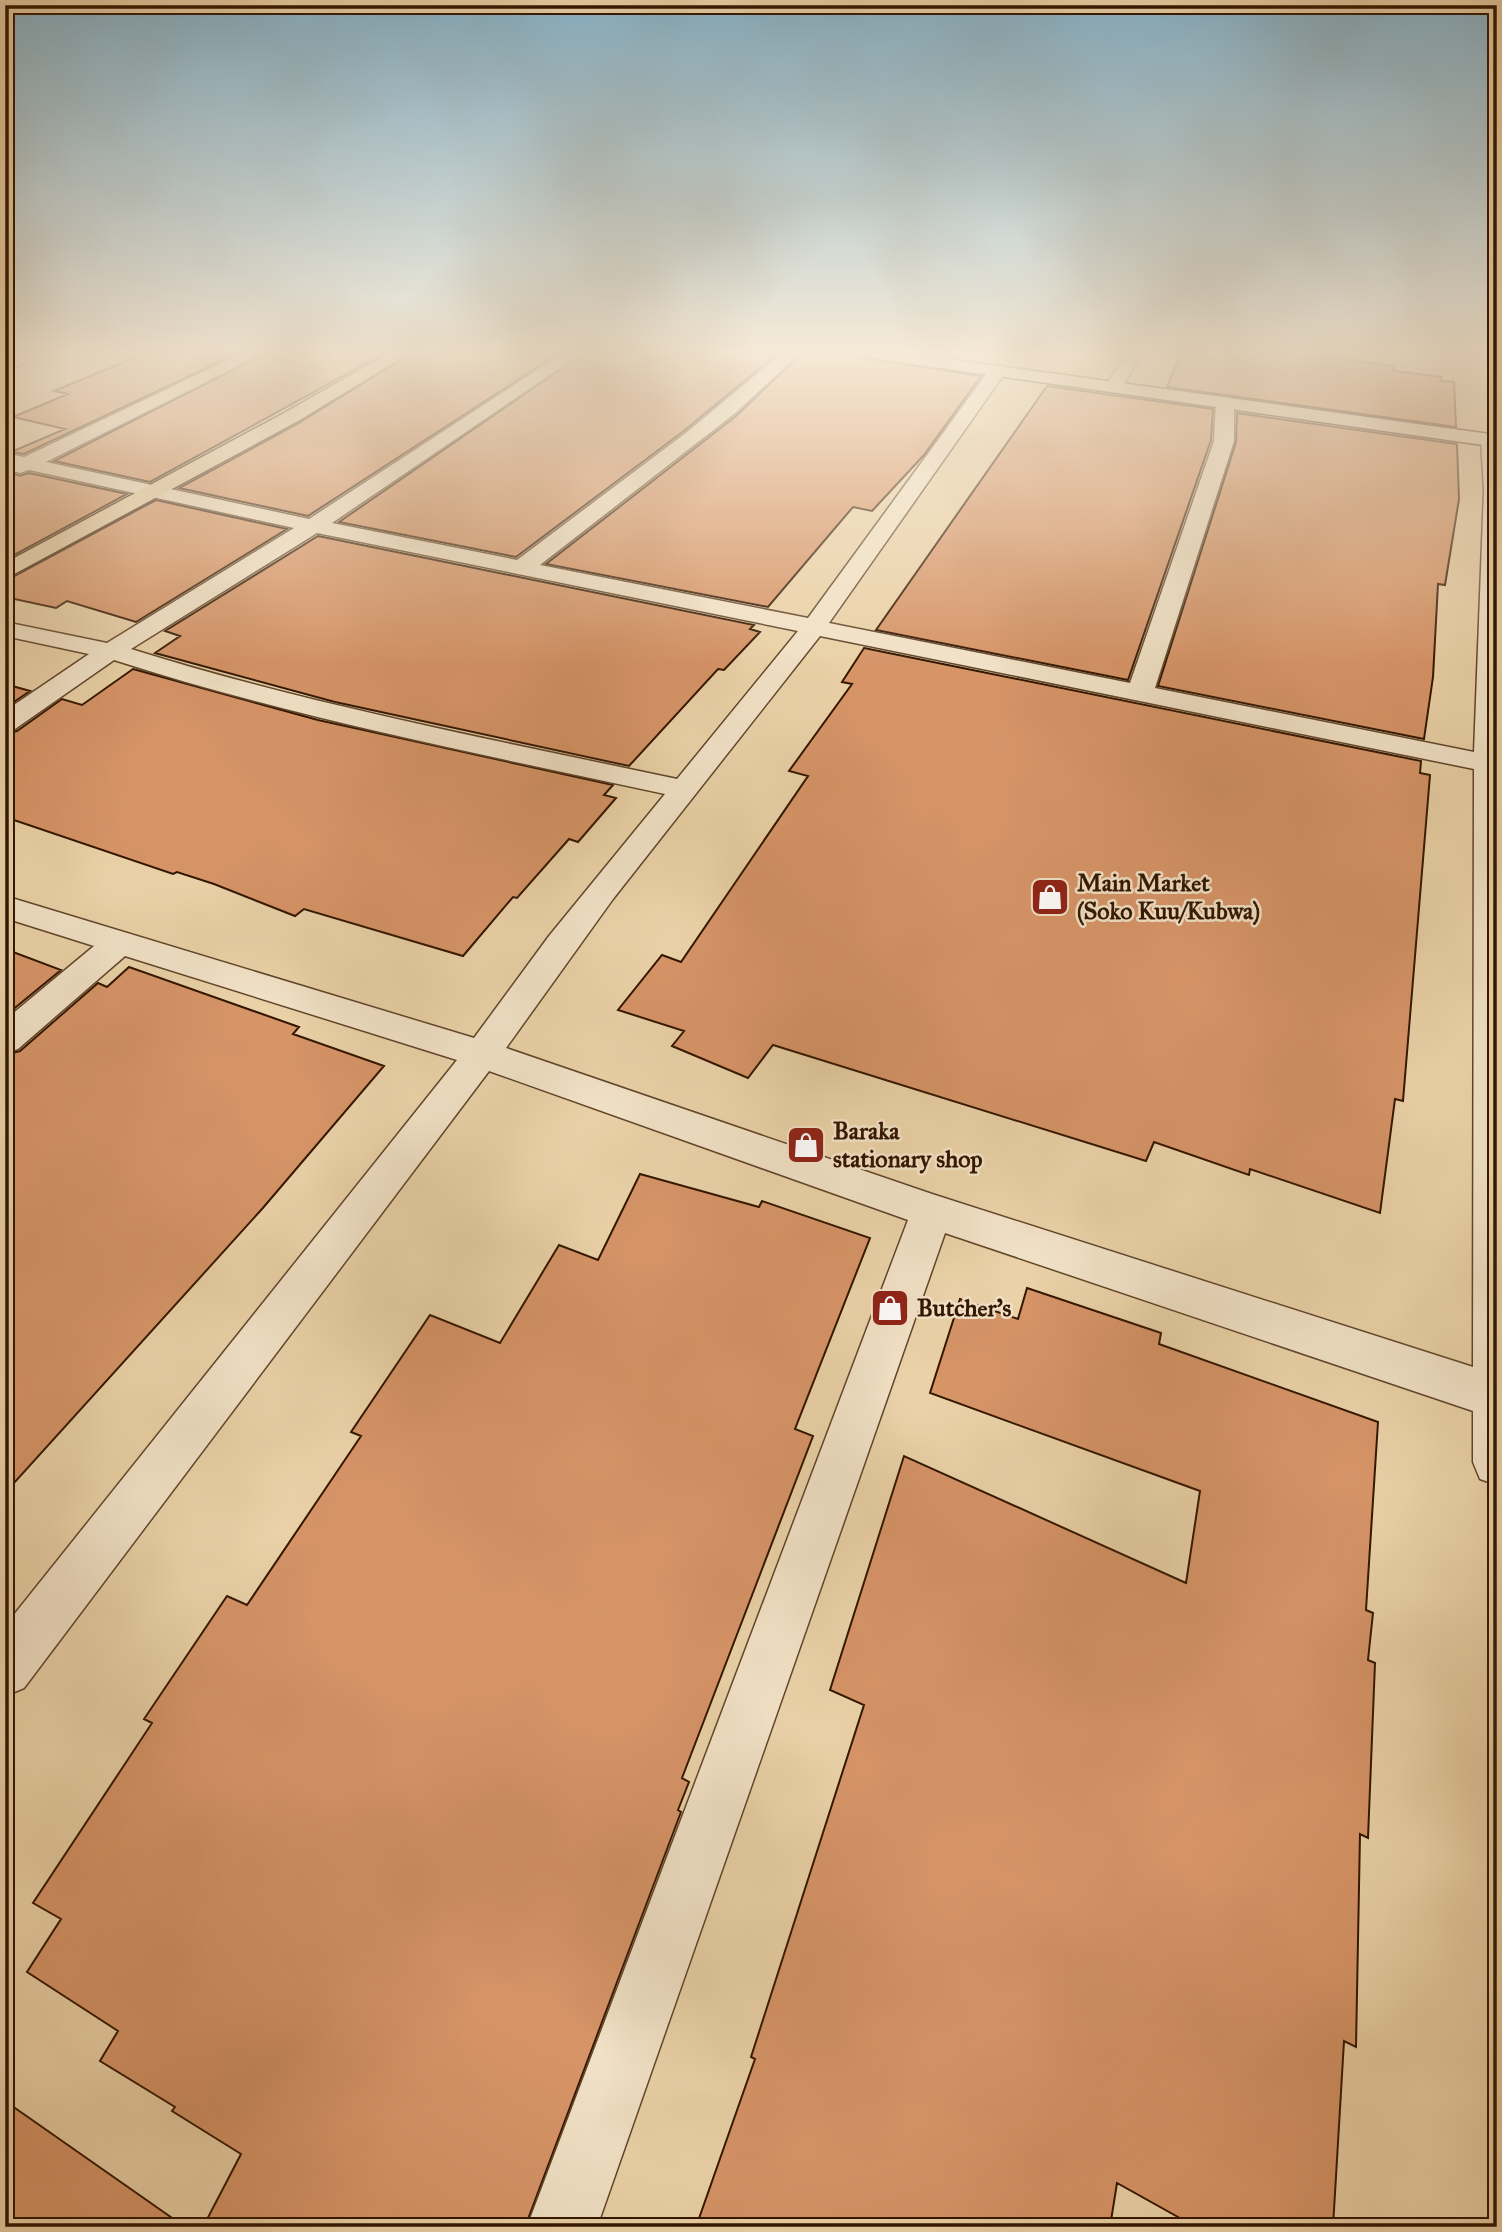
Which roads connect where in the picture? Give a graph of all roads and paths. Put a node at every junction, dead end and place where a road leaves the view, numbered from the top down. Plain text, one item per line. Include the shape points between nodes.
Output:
1 (40, 457) edge
2 (213, 457) edge
3 (417, 457) edge
4 (663, 457) edge
5 (938, 457) edge
6 (1219, 457) edge
7 (1495, 457) edge
8 (5, 458) edge
9 (28, 463) junction
10 (5, 473) edge
11 (152, 491) junction
12 (313, 526) junction
13 (523, 568) junction
14 (5, 572) edge
15 (814, 627) junction
16 (5, 629) edge
17 (111, 651) junction
18 (1140, 693) junction
19 (5, 723) edge
20 (1492, 764) edge
21 (684, 789) junction
22 (5, 906) edge
23 (120, 942) junction
24 (5, 1040) edge
25 (482, 1054) junction
26 (932, 1211) junction
27 (1496, 1397) edge
28 (1497, 1462) edge
29 (5, 1669) edge
30 (562, 2227) edge

1 - 9 street
2 - 11 highway
3 - 12 street
4 - 13 street
5 - 15 street
6 - 18 street
7 - 20 street
8 - 9 street
9 - 10 street
9 - 11 street
11 - 12 street
11 - 14 highway
12 - 13 street
12 - 17 street
13 - 15 street
15 - 18 street
15 - 21 street
16 - 17 street
17 - 19 street
17 - 21 street via 206,681
18 - 20 street
20 - 27 street
21 - 25 street via 531,983
22 - 23 street
23 - 24 street
23 - 25 street
25 - 26 street
25 - 29 street
26 - 27 street
26 - 30 street
27 - 28 street

